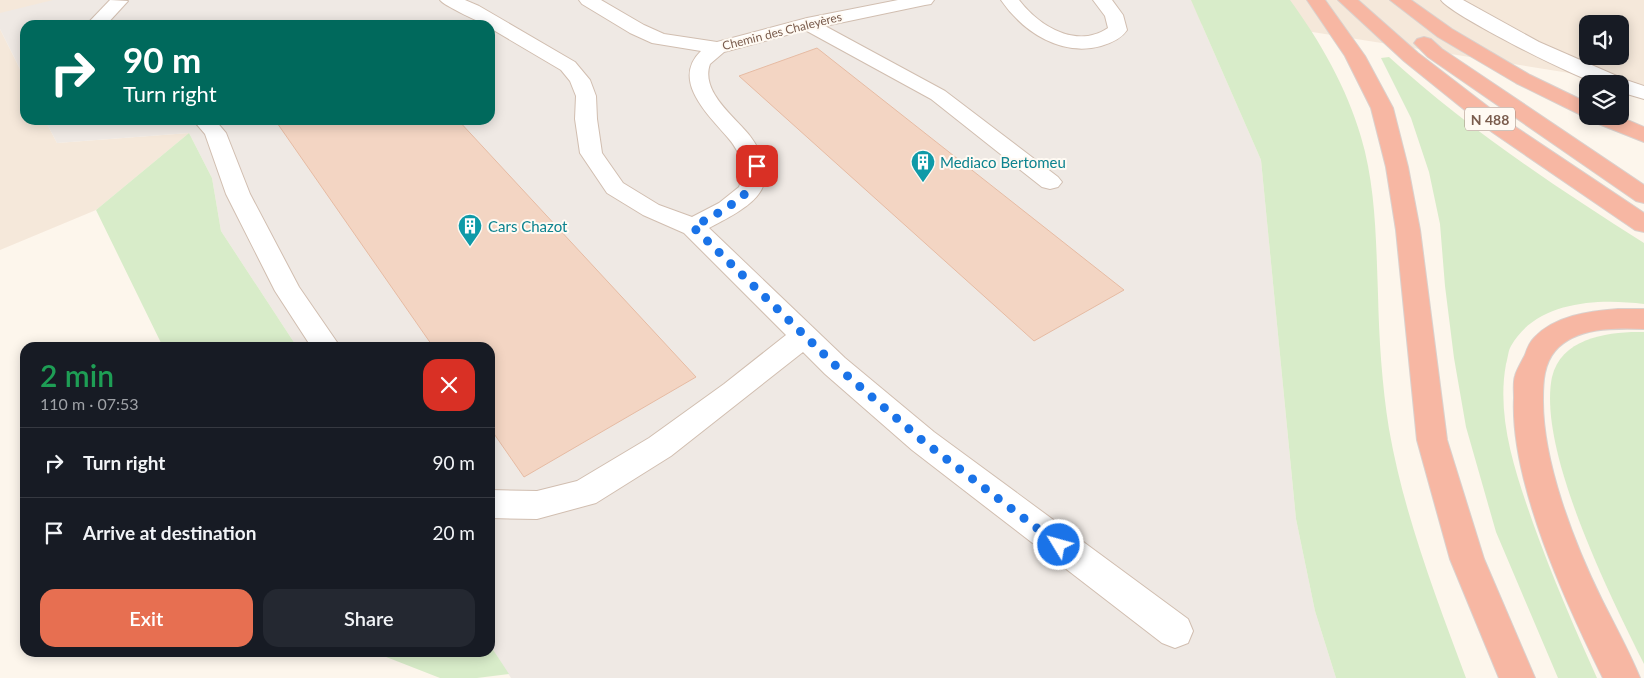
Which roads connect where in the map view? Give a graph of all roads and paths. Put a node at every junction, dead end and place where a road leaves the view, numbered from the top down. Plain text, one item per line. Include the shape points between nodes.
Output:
1 (449, 0) edge
2 (588, 0) edge
3 (925, 0) edge
4 (1010, 0) edge
5 (1102, 0) edge
6 (1316, 0) edge
7 (1347, 0) edge
8 (1375, 0) edge
9 (1399, 0) edge
10 (1450, 0) edge
11 (119, 1) edge
12 (100, 20) edge
13 (490, 20) edge
14 (495, 23) edge
15 (807, 24) junction
16 (717, 48) junction
17 (1597, 75) edge
18 (1629, 88) edge
19 (1644, 93) edge
20 (1579, 106) edge
21 (208, 125) edge
22 (1620, 125) edge
23 (1644, 135) edge
24 (1050, 182) dead end
25 (1644, 196) edge
26 (1644, 224) edge
27 (693, 227) junction
28 (1644, 319) edge
29 (804, 336) junction
30 (324, 342) edge
31 (495, 504) edge
32 (1175, 631) dead end
33 (1517, 678) edge
34 (1622, 678) edge

1 - 13 street
2 - 16 street, Chemin des Chaleyères via 659,39
3 - 15 street, Chemin des Chaleyères
4 - 5 street via 1025,20 1043,32 1089,44 1108,39 1118,30 1114,15
6 - 33 highway via 1355,56 1382,108 1408,230 1432,440 1467,559
7 - 26 highway, N 488 via 1411,57 1500,127
8 - 25 highway, N 488 via 1435,53
9 - 20 highway via 1444,33
10 - 17 street via 1494,27
11 - 12 street
14 - 27 street via 568,66 580,80 586,96 591,153 615,188 652,210
15 - 16 street, Chemin des Chaleyères
15 - 24 street via 938,95
16 - 27 street via 699,67 699,81 706,97 757,166 750,190 727,208
18 - 19 street
21 - 30 street via 215,133 238,194 288,291
22 - 23 highway
27 - 29 street
28 - 34 highway via 1590,321 1562,332 1542,347 1531,365 1528,394 1528,424 1534,458 1553,518 1576,584
29 - 31 street via 660,447 585,493 536,505
29 - 32 street via 923,441

